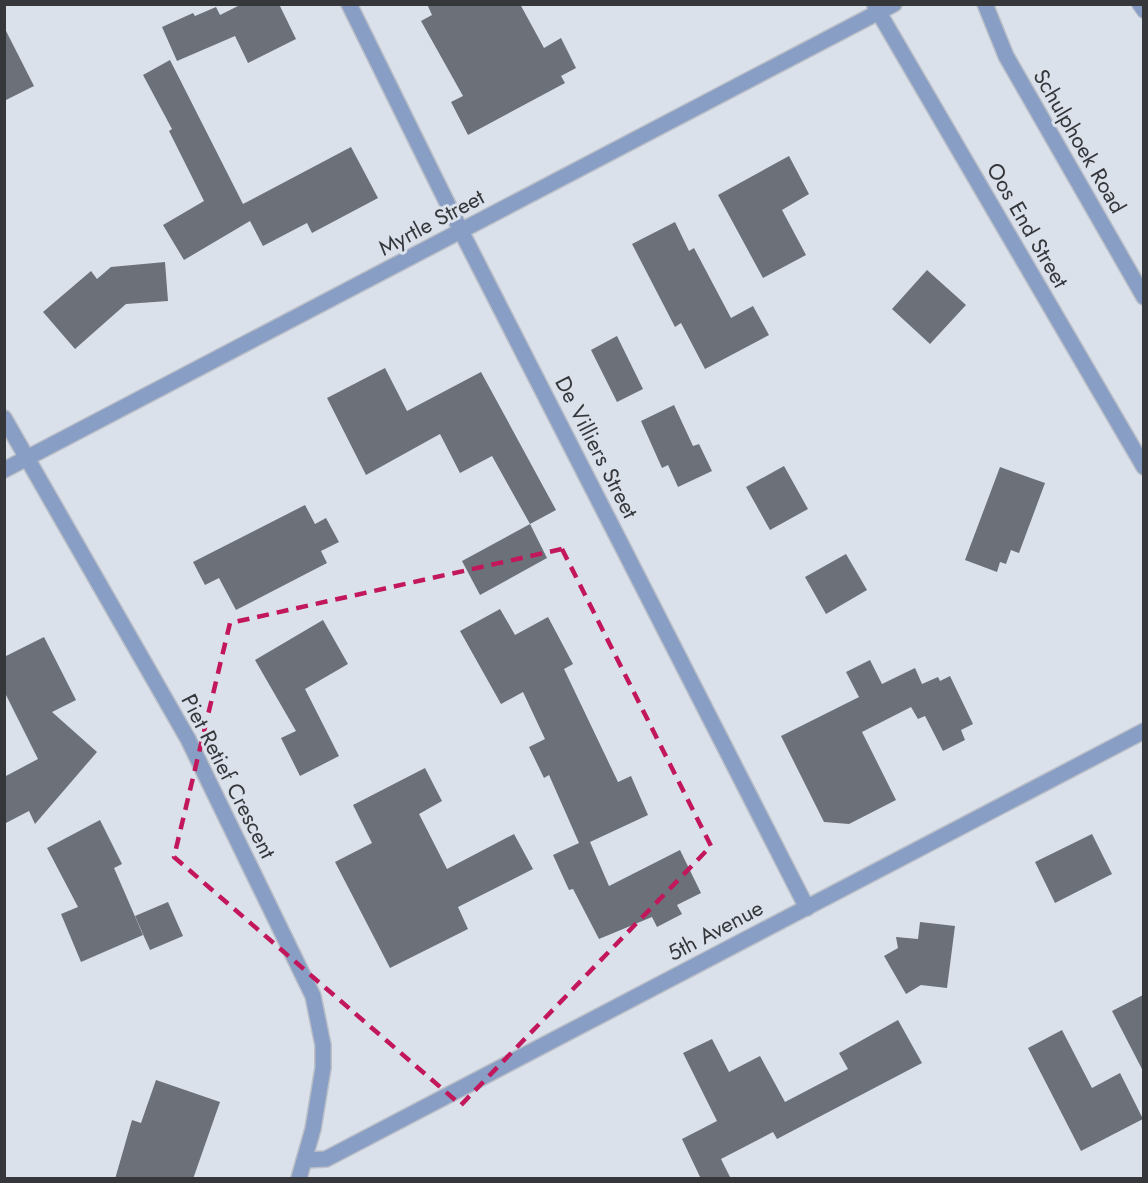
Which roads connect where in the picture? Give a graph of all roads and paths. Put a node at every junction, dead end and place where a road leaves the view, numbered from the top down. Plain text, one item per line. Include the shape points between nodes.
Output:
1 (350, 4) edge
2 (894, 4) edge
3 (985, 4) edge
4 (1139, 4) edge
5 (877, 9) edge
6 (1143, 11) edge
7 (461, 231) junction
8 (1143, 297) edge
9 (4, 418) edge
10 (26, 459) junction
11 (1143, 467) edge
12 (4, 470) edge
13 (1143, 731) edge
14 (807, 908) junction
15 (305, 1160) junction
16 (299, 1179) edge

1 - 7 street, De Villiers Street
2 - 5 street, Myrtle Street
3 - 8 street, Schulphoek Road via 1006,56
4 - 6 lane
5 - 7 street, Myrtle Street
5 - 11 street, Oos End Street
7 - 10 street, Myrtle Street
7 - 14 street, De Villiers Street
9 - 10 street, Piet Retief Crescent
10 - 12 street, Myrtle Street
10 - 15 street, Piet Retief Crescent via 188,739 313,996 323,1045 323,1068
13 - 14 street, 5th Avenue
14 - 15 street, 5th Avenue via 326,1159
15 - 16 street, Piet Retief Crescent

